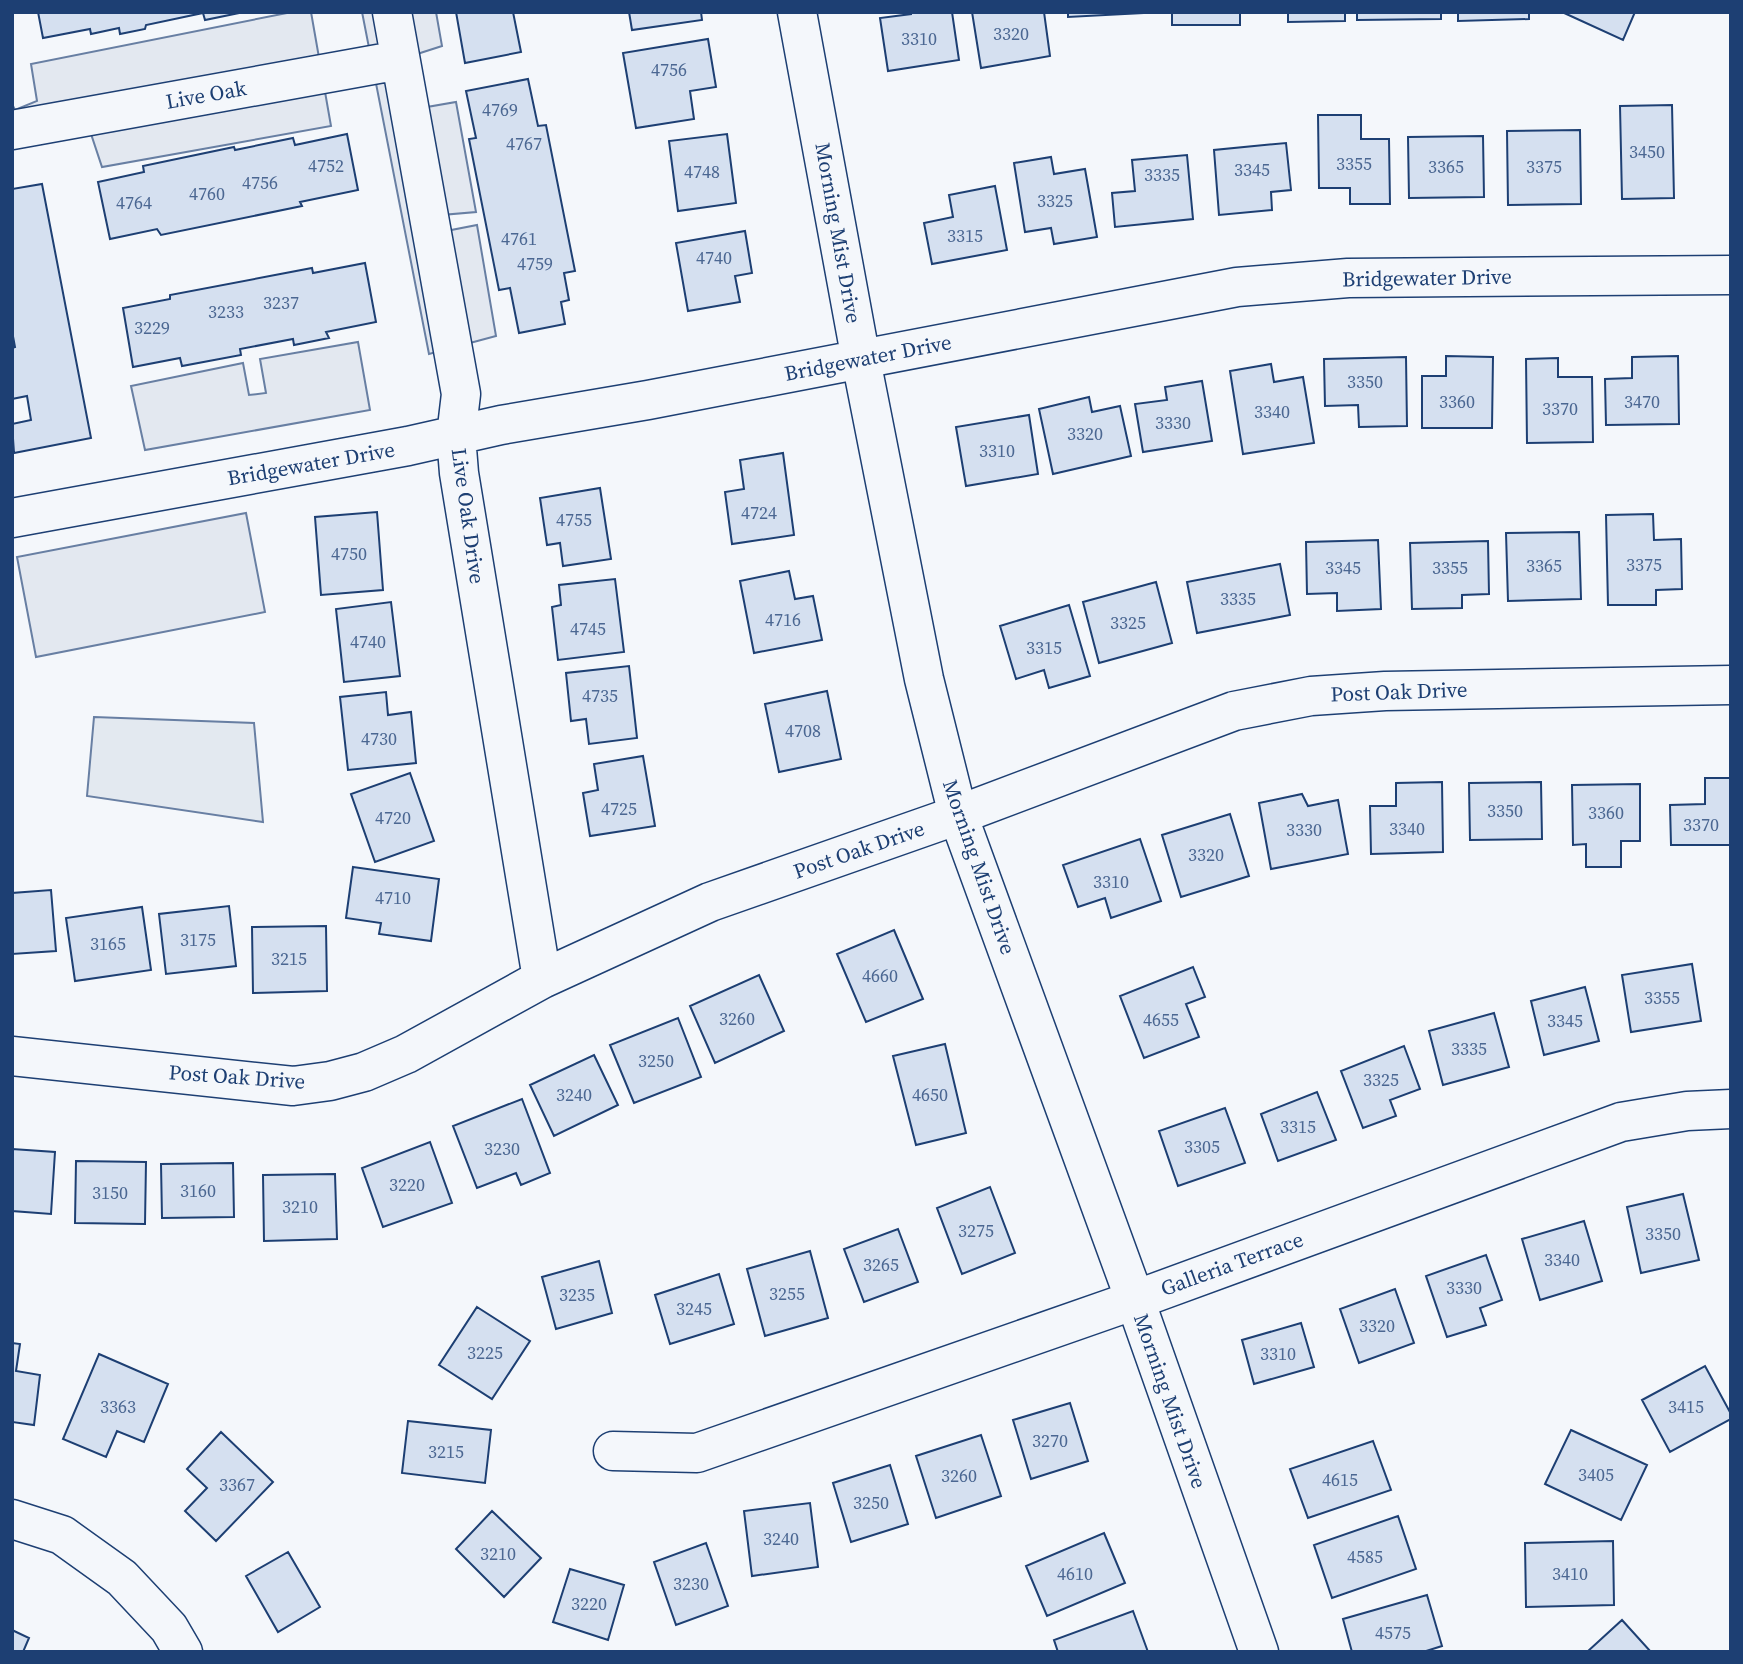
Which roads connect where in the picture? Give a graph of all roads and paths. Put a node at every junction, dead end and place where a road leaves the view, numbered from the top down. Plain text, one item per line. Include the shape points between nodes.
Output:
1 (392, 12) edge
2 (797, 12) edge
3 (400, 60) junction
4 (12, 130) edge
5 (1731, 275) edge
6 (861, 359) junction
7 (456, 436) junction
8 (12, 518) edge
9 (1731, 685) edge
10 (958, 815) junction
11 (542, 979) junction
12 (12, 1056) edge
13 (1731, 1109) edge
14 (1135, 1300) junction
15 (613, 1451) dead end
16 (12, 1519) edge
17 (183, 1652) edge
18 (1259, 1652) edge

1 - 3 street, Live Oak Drive
2 - 6 street, Morning Mist Drive
3 - 4 street, Live Oak
3 - 7 street, Live Oak Drive via 461,394
5 - 6 street, Bridgewater Drive via 1348,278 1237,287
6 - 7 street, Bridgewater Drive
6 - 10 street, Morning Mist Drive via 924,679
7 - 8 street, Bridgewater Drive
7 - 11 street, Live Oak Drive
9 - 10 street, Post Oak Drive via 1311,696 1234,710
10 - 11 street, Post Oak Drive via 710,902
10 - 14 street, Morning Mist Drive
11 - 12 street, Post Oak Drive via 406,1054 330,1081 293,1086
13 - 14 street, Galleria Terrace via 1621,1122
14 - 15 street, Galleria Terrace via 697,1453
14 - 18 street, Morning Mist Drive
16 - 17 street via 62,1535 122,1578 169,1628

